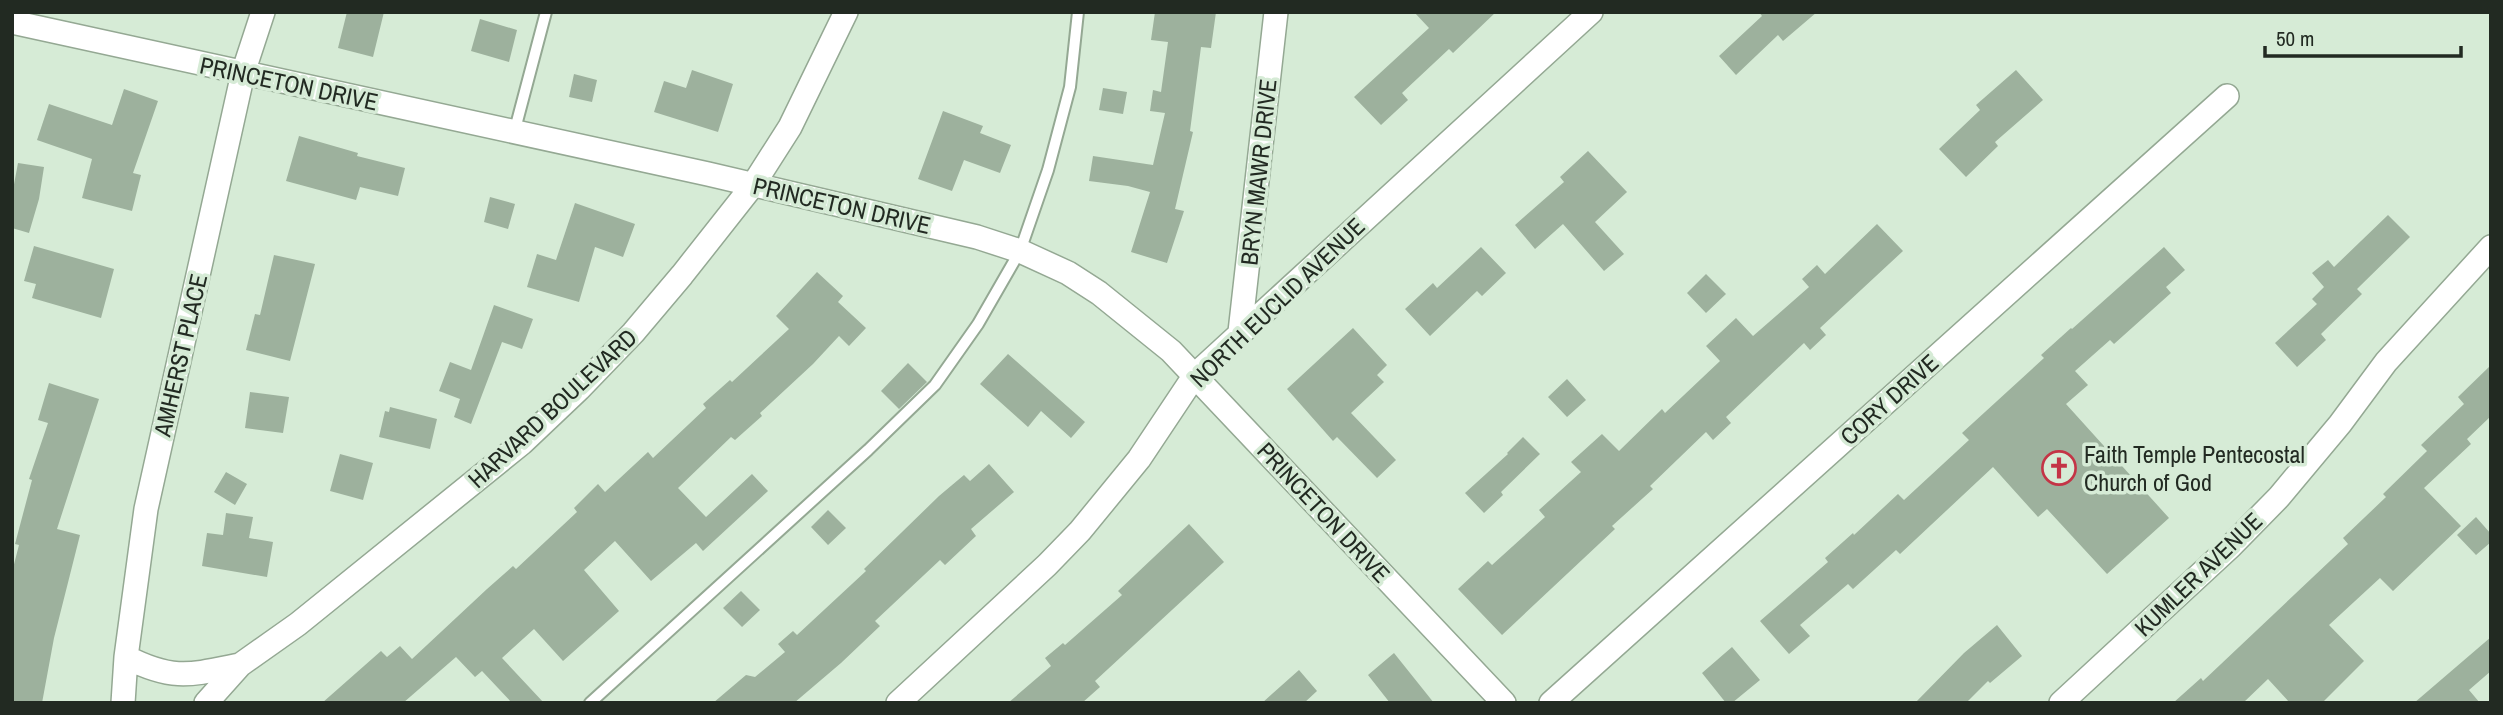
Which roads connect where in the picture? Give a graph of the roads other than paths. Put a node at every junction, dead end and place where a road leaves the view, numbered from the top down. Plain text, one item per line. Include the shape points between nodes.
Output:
1 (263, 12) edge
2 (546, 12) edge
3 (846, 12) edge
4 (1079, 12) edge
5 (1276, 12) edge
6 (1591, 12) edge
7 (13, 26) edge
8 (243, 74) junction
9 (2227, 96) dead end
10 (514, 133) junction
11 (753, 185) junction
12 (2491, 247) edge
13 (1020, 251) junction
14 (1240, 332) junction
15 (1195, 375) junction
16 (126, 657) junction
17 (240, 665) junction
18 (123, 703) edge
19 (206, 703) edge
20 (590, 703) edge
21 (898, 703) edge
22 (1504, 703) edge
23 (1551, 703) edge
24 (2061, 703) edge

1 - 8 street, AMHERST PLACE
2 - 10 lane
3 - 11 street, HARVARD BOULEVARD via 790,127
4 - 13 lane via 1070,87
5 - 14 street, BRYN MAWR DRIVE
6 - 14 street, NORTH EUCLID AVENUE
7 - 8 street, PRINCETON DRIVE
8 - 10 street, PRINCETON DRIVE
8 - 16 street, AMHERST PLACE via 146,509
9 - 23 street, CORY DRIVE
10 - 11 street, PRINCETON DRIVE
11 - 13 street, PRINCETON DRIVE
11 - 17 street, HARVARD BOULEVARD via 633,333 531,434 298,624
12 - 24 street, KUMLER AVENUE via 2386,362 2279,496
13 - 15 street, PRINCETON DRIVE via 1099,293
13 - 20 lane via 978,324 935,385
14 - 15 street, NORTH EUCLID AVENUE
15 - 21 street, NORTH EUCLID AVENUE via 1139,458 1080,531
15 - 22 street, PRINCETON DRIVE
16 - 17 street via 152,670 188,675
16 - 18 street, AMHERST PLACE
17 - 19 street, HARVARD BOULEVARD

